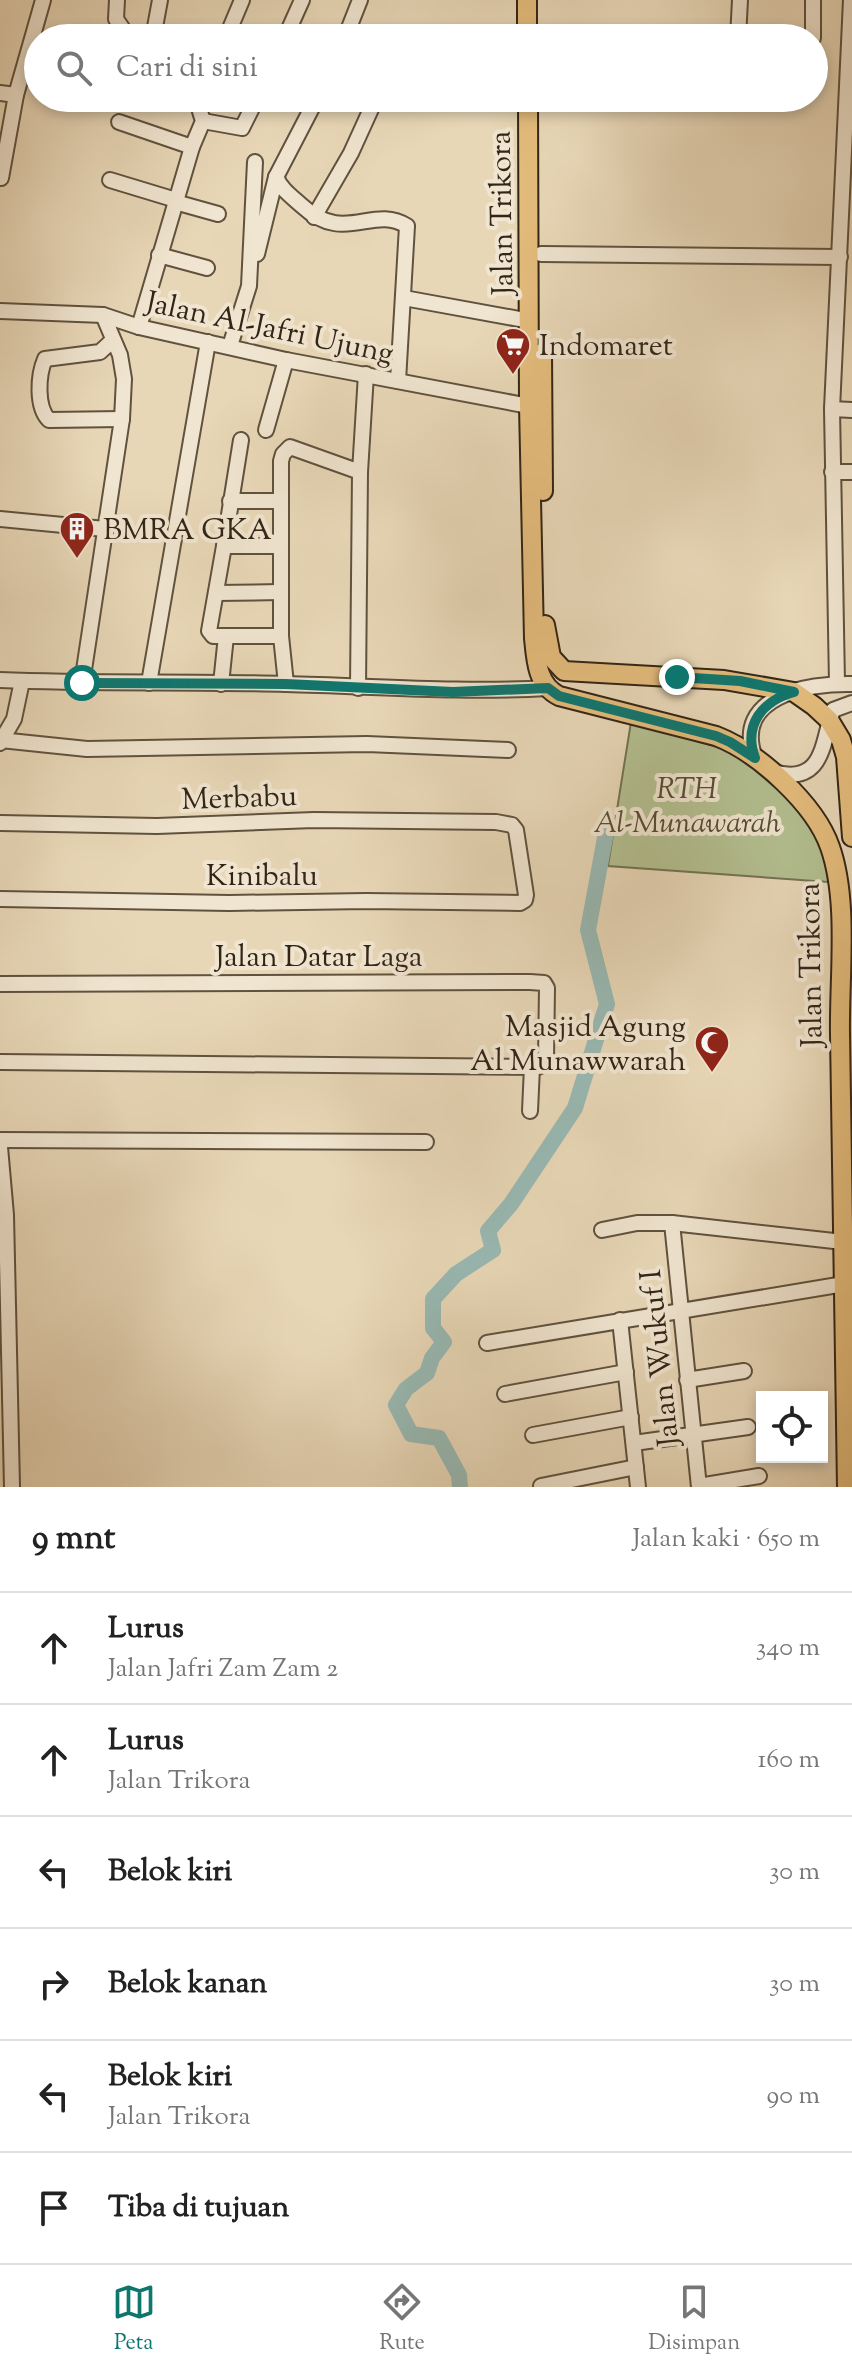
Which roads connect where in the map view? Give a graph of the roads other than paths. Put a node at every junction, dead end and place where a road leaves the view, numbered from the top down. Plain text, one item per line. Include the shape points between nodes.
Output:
1 (43, 0) edge
2 (117, 0) edge
3 (160, 0) edge
4 (242, 0) edge
5 (302, 0) edge
6 (360, 0) edge
7 (527, 0) edge
8 (538, 0) edge
9 (740, 0) edge
10 (813, 0) edge
11 (851, 0) edge
12 (36, 24) edge
13 (119, 24) edge
14 (156, 24) edge
15 (232, 24) edge
16 (291, 24) edge
17 (351, 24) edge
18 (527, 24) edge
19 (538, 24) edge
20 (739, 24) edge
21 (813, 24) edge
22 (24, 67) edge
23 (0, 93) edge
24 (16, 95) junction
25 (201, 112) edge
26 (250, 112) edge
27 (310, 112) edge
28 (370, 112) edge
29 (528, 112) edge
30 (539, 112) edge
31 (203, 121) junction
32 (119, 122) dead end
33 (192, 147) junction
34 (255, 162) dead end
35 (276, 177) junction
36 (1, 178) edge
37 (110, 180) dead end
38 (176, 201) junction
39 (218, 214) dead end
40 (314, 217) junction
41 (541, 254) junction
42 (159, 255) junction
43 (840, 257) junction
44 (207, 268) dead end
45 (249, 286) junction
46 (404, 298) junction
47 (0, 311) edge
48 (103, 315) junction
49 (530, 321) junction
50 (139, 327) junction
51 (113, 340) junction
52 (208, 342) junction
53 (230, 346) junction
54 (286, 360) junction
55 (366, 374) junction
56 (398, 381) junction
57 (529, 406) junction
58 (832, 409) junction
59 (852, 410) edge
60 (122, 419) junction
61 (266, 430) dead end
62 (241, 440) dead end
63 (360, 472) junction
64 (832, 472) junction
65 (852, 472) edge
66 (537, 481) junction
67 (230, 501) junction
68 (281, 501) junction
69 (537, 501) junction
70 (0, 519) edge
71 (105, 529) junction
72 (224, 546) junction
73 (281, 546) junction
74 (281, 592) junction
75 (216, 593) junction
76 (226, 636) junction
77 (281, 636) junction
78 (0, 680) edge
79 (22, 681) junction
80 (82, 683) junction
81 (149, 683) junction
82 (221, 684) junction
83 (286, 684) junction
84 (845, 684) edge
85 (358, 688) junction
86 (548, 688) junction
87 (794, 692) junction
88 (852, 703) edge
89 (829, 720) junction
90 (0, 741) edge
91 (508, 750) dead end
92 (755, 758) junction
93 (770, 771) junction
94 (0, 823) edge
95 (852, 837) edge
96 (0, 899) edge
97 (524, 901) joint
98 (0, 984) edge
99 (846, 1017) edge
100 (0, 1062) edge
101 (532, 1067) junction
102 (530, 1111) dead end
103 (0, 1140) edge
104 (426, 1142) dead end
105 (0, 1147) edge
106 (3, 1216) edge
107 (672, 1223) junction
108 (602, 1230) dead end
109 (843, 1242) junction
110 (844, 1284) junction
111 (680, 1309) junction
112 (620, 1320) junction
113 (3, 1333) edge
114 (487, 1343) dead end
115 (4, 1367) edge
116 (744, 1371) dead end
117 (626, 1372) junction
118 (687, 1380) junction
119 (505, 1394) dead end
120 (849, 1398) edge
121 (631, 1417) junction
122 (748, 1427) dead end
123 (533, 1435) dead end
124 (693, 1435) junction
125 (634, 1443) junction
126 (6, 1448) edge
127 (636, 1467) junction
128 (759, 1476) dead end
129 (541, 1486) edge
130 (699, 1486) edge
131 (12, 1487) edge
132 (638, 1487) edge
133 (847, 1487) edge

1 - 12 street
2 - 13 street
3 - 14 street
4 - 15 street
5 - 16 street
6 - 17 street
7 - 18 main road
8 - 19 main road
9 - 20 street
10 - 21 street
11 - 43 street
22 - 24 street
23 - 24 street
24 - 36 street
25 - 31 street
26 - 31 street via 242,128
27 - 35 street
28 - 40 street
29 - 49 main road, Jalan Trikora
30 - 41 main road, Jalan Trikora
31 - 33 street
32 - 33 street
33 - 38 street
34 - 45 street
35 - 40 street
35 - 45 street
37 - 38 street
38 - 39 street
38 - 42 street
40 - 46 street via 332,225 393,220 407,226
41 - 43 street
41 - 66 main road, Jalan Trikora
42 - 44 street
42 - 50 street
43 - 58 street
45 - 53 street
46 - 49 street
46 - 56 street
47 - 48 street, Jalan Al-Jafri Ujung
48 - 50 street, Jalan Al-Jafri Ujung
48 - 51 street
49 - 57 main road, Jalan Trikora
50 - 52 street, Jalan Al-Jafri Ujung
51 - 60 street via 124,379
51 - 60 street via 100,352 45,359 42,409 49,420
52 - 53 street, Jalan Al-Jafri Ujung
52 - 81 street
53 - 54 street, Jalan Al-Jafri Ujung
54 - 55 street, Jalan Al-Jafri Ujung
54 - 61 street
55 - 56 street, Jalan Al-Jafri Ujung
55 - 63 street
56 - 57 street, Jalan Al-Jafri Ujung
57 - 66 main road, Jalan Trikora
58 - 59 street
58 - 64 street
60 - 71 street
62 - 67 street
63 - 68 street via 290,447 281,461
63 - 85 street
64 - 65 street
64 - 84 street
66 - 69 main road, Jalan Trikora
67 - 68 street
67 - 72 street
68 - 73 street
69 - 86 main road, Jalan Trikora via 536,656
69 - 87 main road, Jalan Trikora via 547,648 557,666 573,673 724,680
70 - 71 street
71 - 80 street
72 - 73 street
72 - 75 street
73 - 74 street
74 - 75 street
74 - 77 street
75 - 76 street via 209,633
76 - 77 street
76 - 82 street
77 - 83 street
78 - 79 street
79 - 80 street
79 - 90 street via 14,719
80 - 81 street
81 - 82 street
82 - 83 street
83 - 85 street
84 - 87 street
85 - 86 street
86 - 92 main road, Jalan Trikora via 559,696 716,736
87 - 89 main road, Jalan Trikora
87 - 92 street via 772,700 758,713 751,734
88 - 89 street via 833,710
89 - 93 street via 822,752 809,768 793,775
89 - 95 main road, Jalan Trikora via 846,757
90 - 91 street via 87,749 367,744
92 - 93 main road, Jalan Trikora
93 - 99 main road, Jalan Trikora via 811,813 831,848 840,889
94 - 97 street, Merbabu via 506,823 516,830
96 - 97 street, Kinibalu
98 - 101 street, Jalan Datar Laga via 544,983 546,1059
99 - 109 main road, Jalan Trikora
100 - 101 street
101 - 102 street
103 - 104 street
105 - 106 street
106 - 113 street
107 - 108 street
107 - 109 street
107 - 111 street, Jalan Wukuf I
109 - 110 main road, Jalan Trikora
110 - 111 street
110 - 120 main road, Jalan Trikora
111 - 112 street
111 - 118 street, Jalan Wukuf I
112 - 114 street
112 - 117 street
113 - 115 street
115 - 126 street
116 - 118 street
117 - 119 street
117 - 121 street
118 - 124 street, Jalan Wukuf I
120 - 133 main road, Jalan Trikora
121 - 123 street
121 - 125 street
122 - 124 street
124 - 125 street
124 - 130 street, Jalan Wukuf I
125 - 127 street
126 - 131 street
127 - 129 street
127 - 132 street
128 - 130 street

